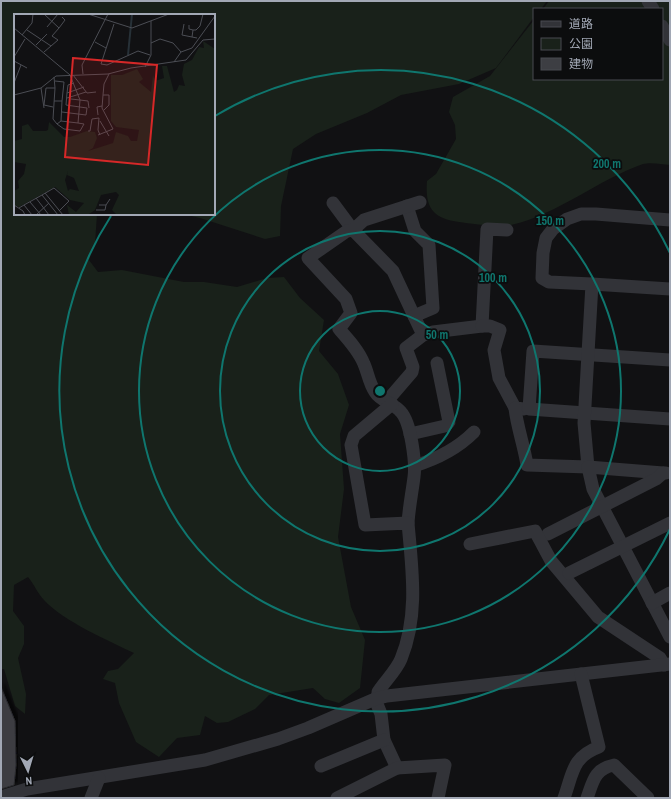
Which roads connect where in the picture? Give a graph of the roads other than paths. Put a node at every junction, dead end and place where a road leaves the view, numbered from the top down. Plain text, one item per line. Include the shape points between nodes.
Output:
1 (663, 28) edge
2 (670, 40) edge
3 (420, 202) dead end
4 (333, 203) dead end
5 (407, 206) junction
6 (670, 220) edge
7 (353, 230) junction
8 (507, 230) dead end
9 (592, 284) junction
10 (670, 289) edge
11 (414, 316) junction
12 (482, 326) junction
13 (423, 335) junction
14 (588, 356) junction
15 (670, 360) edge
16 (437, 363) dead end
17 (390, 402) junction
18 (515, 408) junction
19 (529, 409) junction
20 (585, 413) junction
21 (670, 419) edge
22 (474, 432) dead end
23 (410, 434) junction
24 (414, 466) junction
25 (588, 467) junction
26 (667, 473) edge
27 (602, 506) junction
28 (408, 523) junction
29 (670, 523) edge
30 (548, 534) dead end
31 (470, 544) dead end
32 (623, 547) junction
33 (570, 574) dead end
34 (670, 593) edge
35 (652, 602) junction
36 (670, 637) edge
37 (667, 664) edge
38 (581, 674) junction
39 (376, 698) junction
40 (384, 740) junction
41 (599, 747) junction
42 (321, 766) dead end
43 (604, 767) junction
44 (397, 768) junction
45 (99, 778) junction
46 (1, 797) edge
47 (91, 798) edge
48 (337, 798) edge
49 (438, 798) edge
50 (564, 798) edge
51 (587, 798) edge
52 (648, 798) edge

1 - 2 street
3 - 5 street
4 - 7 street
5 - 7 street via 364,220
5 - 11 street via 415,231 429,245 433,308
6 - 9 street via 582,214 553,229 546,238 542,278 549,282
7 - 11 street via 393,271
7 - 17 street via 347,231 308,258 346,299 351,313 339,329 364,363 369,382 376,394
8 - 12 street via 487,229
9 - 10 street
9 - 14 street
11 - 13 street
12 - 13 street
12 - 18 street via 500,330 494,350 498,378
13 - 17 street via 406,348 413,367 412,372
14 - 15 street
14 - 19 street via 533,352
14 - 20 street
16 - 23 street via 449,422 446,426
17 - 23 street via 402,413
17 - 28 street via 354,436 351,445 365,525
18 - 19 street
18 - 25 street via 527,465
19 - 20 street
20 - 21 street
20 - 25 street
22 - 24 street via 461,445
23 - 24 street
24 - 28 street
25 - 26 street
25 - 27 street via 593,489
26 - 27 street
27 - 30 street
27 - 32 street
28 - 39 street via 414,580 412,615 401,659
29 - 32 street
31 - 37 street via 535,531 550,561 598,617
32 - 33 street
32 - 35 street
34 - 35 street
35 - 36 street
37 - 38 street
38 - 39 street
38 - 41 street
39 - 40 street
39 - 45 street via 308,728 205,760
40 - 42 street
40 - 44 street
41 - 43 street
41 - 50 street via 578,759
43 - 51 street via 596,775
43 - 52 street via 614,765
44 - 48 street
44 - 49 street via 445,765
45 - 46 street via 27,788
45 - 47 street

